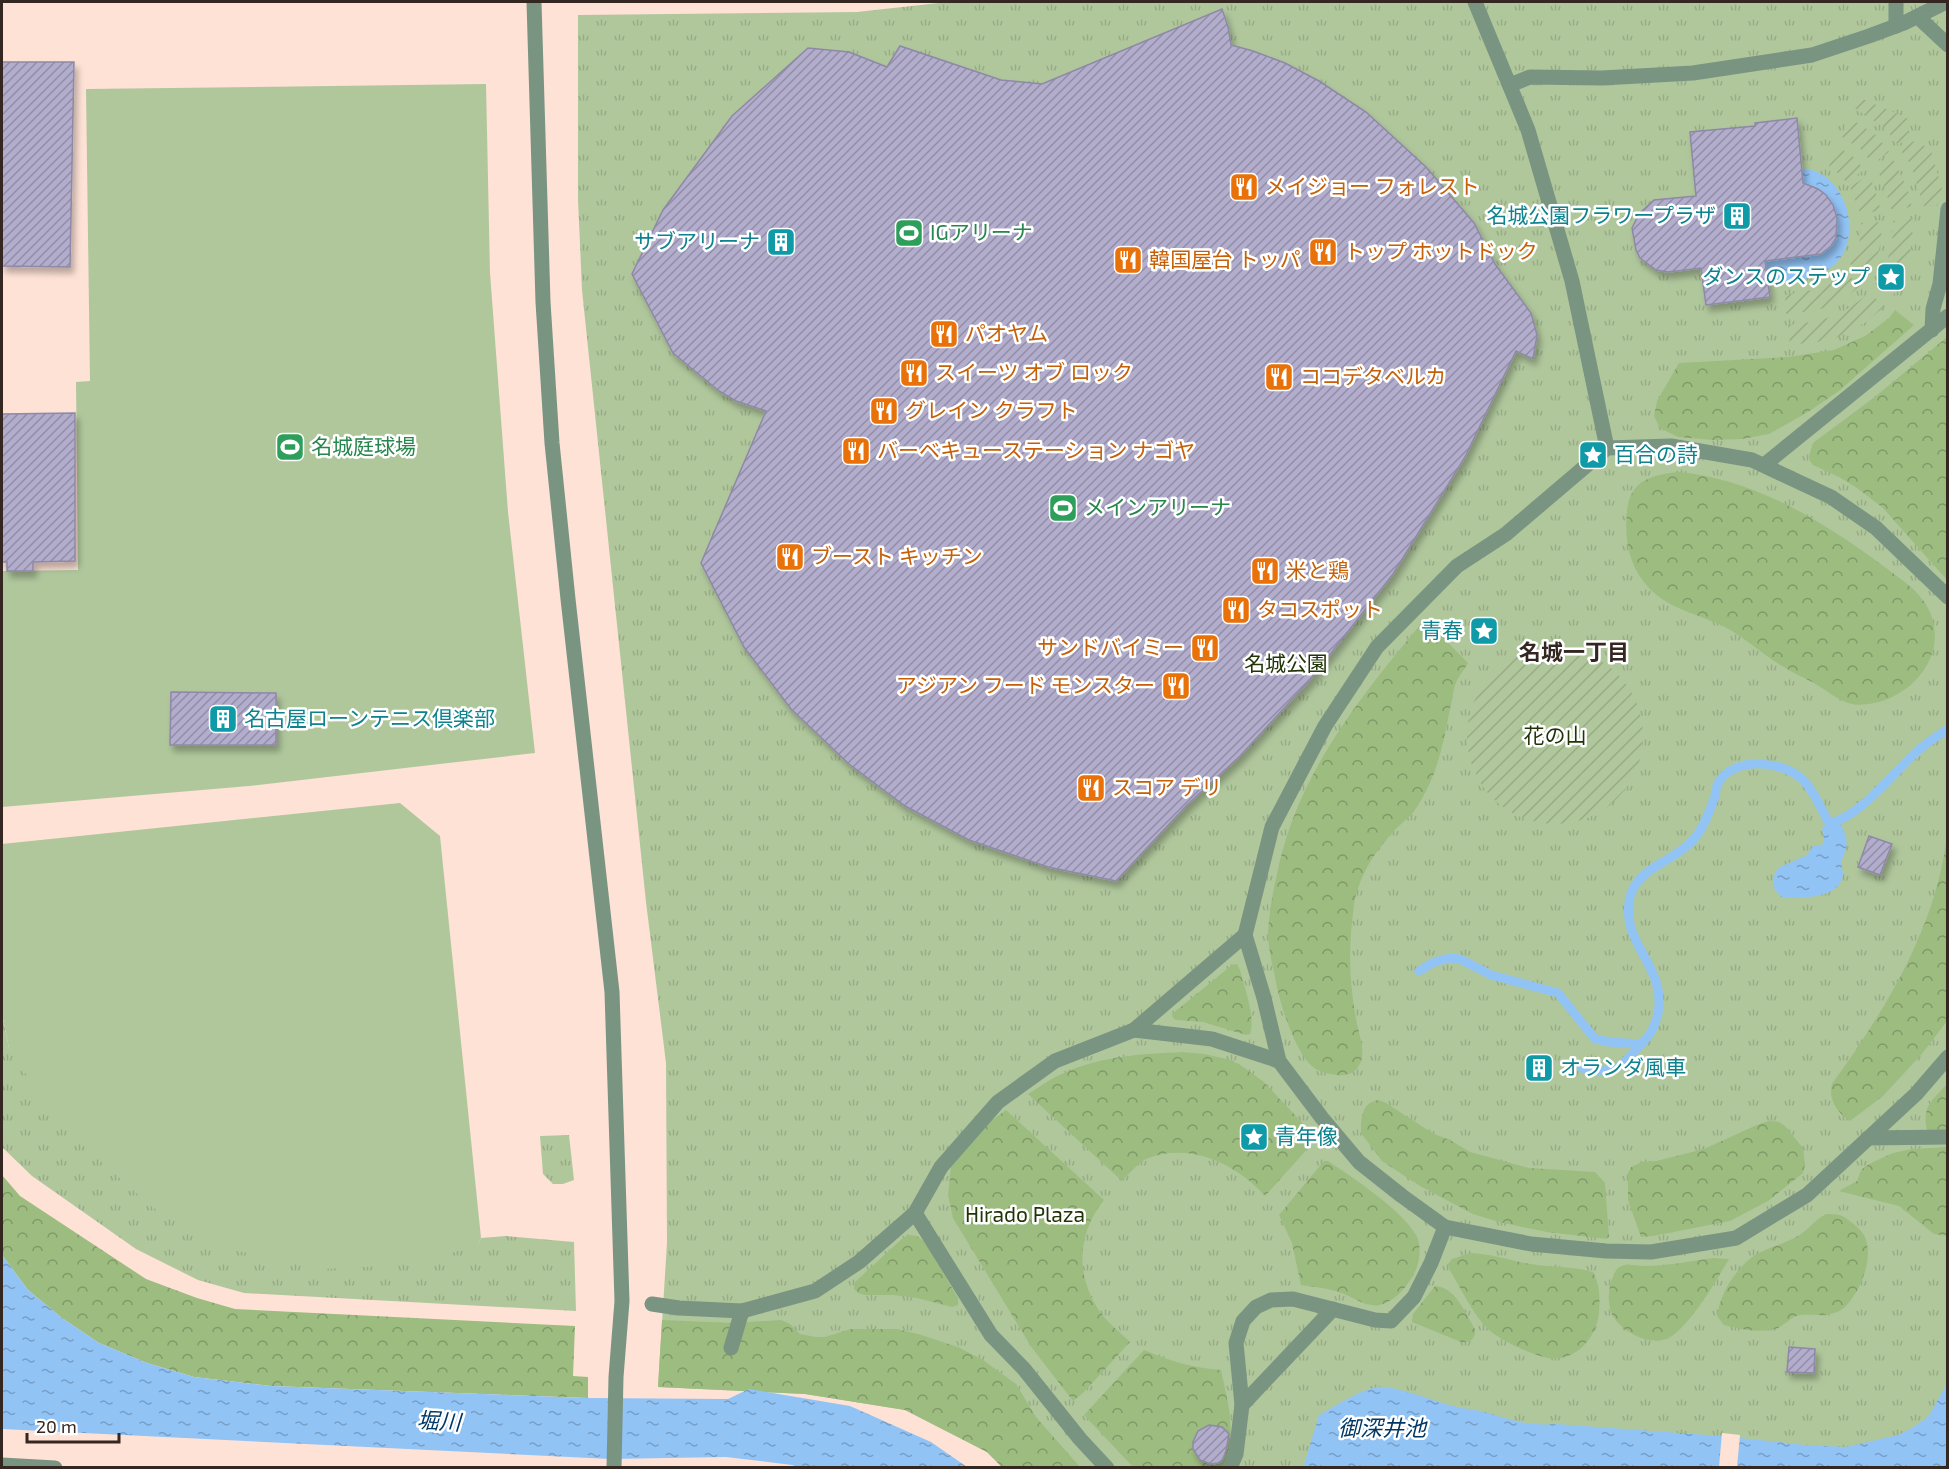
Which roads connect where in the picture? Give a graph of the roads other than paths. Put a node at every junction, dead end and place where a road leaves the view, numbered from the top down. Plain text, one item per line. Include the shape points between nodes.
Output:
1 (534, 2) edge
2 (1475, 2) edge
3 (1896, 2) edge
4 (1946, 2) edge
5 (1918, 17) junction
6 (1896, 26) junction
7 (1947, 45) edge
8 (1510, 85) junction
9 (1947, 209) edge
10 (1947, 316) edge
11 (1932, 330) junction
12 (1607, 448) junction
13 (1764, 465) junction
14 (1947, 597) edge
15 (1245, 935) junction
16 (1134, 1030) junction
17 (1947, 1057) edge
18 (1279, 1061) junction
19 (1947, 1137) edge
20 (1868, 1138) junction
21 (915, 1213) junction
22 (1445, 1227) junction
23 (652, 1304) dead end
24 (1333, 1309) junction
25 (742, 1311) junction
26 (731, 1348) dead end
27 (1242, 1405) junction
28 (2, 1465) edge
29 (614, 1466) edge
30 (55, 1467) edge
31 (1107, 1467) edge
32 (1230, 1467) edge

1 - 29 street via 543,302 552,443 612,992 622,1301
2 - 8 street
3 - 6 street
4 - 5 street
5 - 6 street
5 - 7 street
6 - 8 street via 1812,55 1734,68 1614,77 1530,77
8 - 12 street via 1528,130 1572,281
9 - 11 street
10 - 11 street
11 - 13 street
12 - 13 street via 1671,446
12 - 15 street via 1506,534 1457,566 1377,646 1325,726 1272,827
13 - 14 street via 1831,497 1876,528
15 - 16 street
15 - 18 street
16 - 18 street via 1212,1039
16 - 21 street via 1055,1062 998,1102 941,1167
17 - 20 street via 1916,1094
18 - 22 street via 1359,1162
19 - 20 street
20 - 22 street via 1807,1196 1736,1238 1651,1252 1606,1251 1543,1246
21 - 25 street via 859,1262 815,1291
21 - 31 street via 991,1335
22 - 24 street via 1414,1297 1391,1321
23 - 25 street
24 - 27 street
24 - 27 street via 1293,1299 1271,1300 1256,1307 1243,1321 1236,1343
25 - 26 street
27 - 32 street via 1236,1454
28 - 30 street

